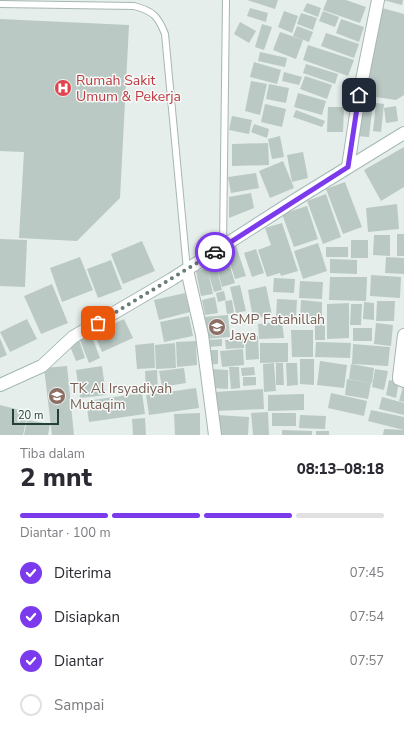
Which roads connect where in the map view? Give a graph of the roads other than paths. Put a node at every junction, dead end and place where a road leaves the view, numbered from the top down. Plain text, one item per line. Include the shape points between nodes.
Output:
1 (226, 0) edge
2 (378, 0) edge
3 (0, 4) edge
4 (404, 133) edge
5 (348, 167) junction
6 (223, 246) junction
7 (187, 270) junction
8 (404, 334) edge
9 (404, 381) edge
10 (0, 385) edge
11 (215, 435) edge

1 - 6 lane
2 - 5 street
3 - 7 lane via 134,6 149,10 161,22 166,34
4 - 5 street
5 - 6 street
6 - 7 street
7 - 10 street via 73,337 42,366
7 - 11 street via 202,335
8 - 9 street via 399,376 399,379

